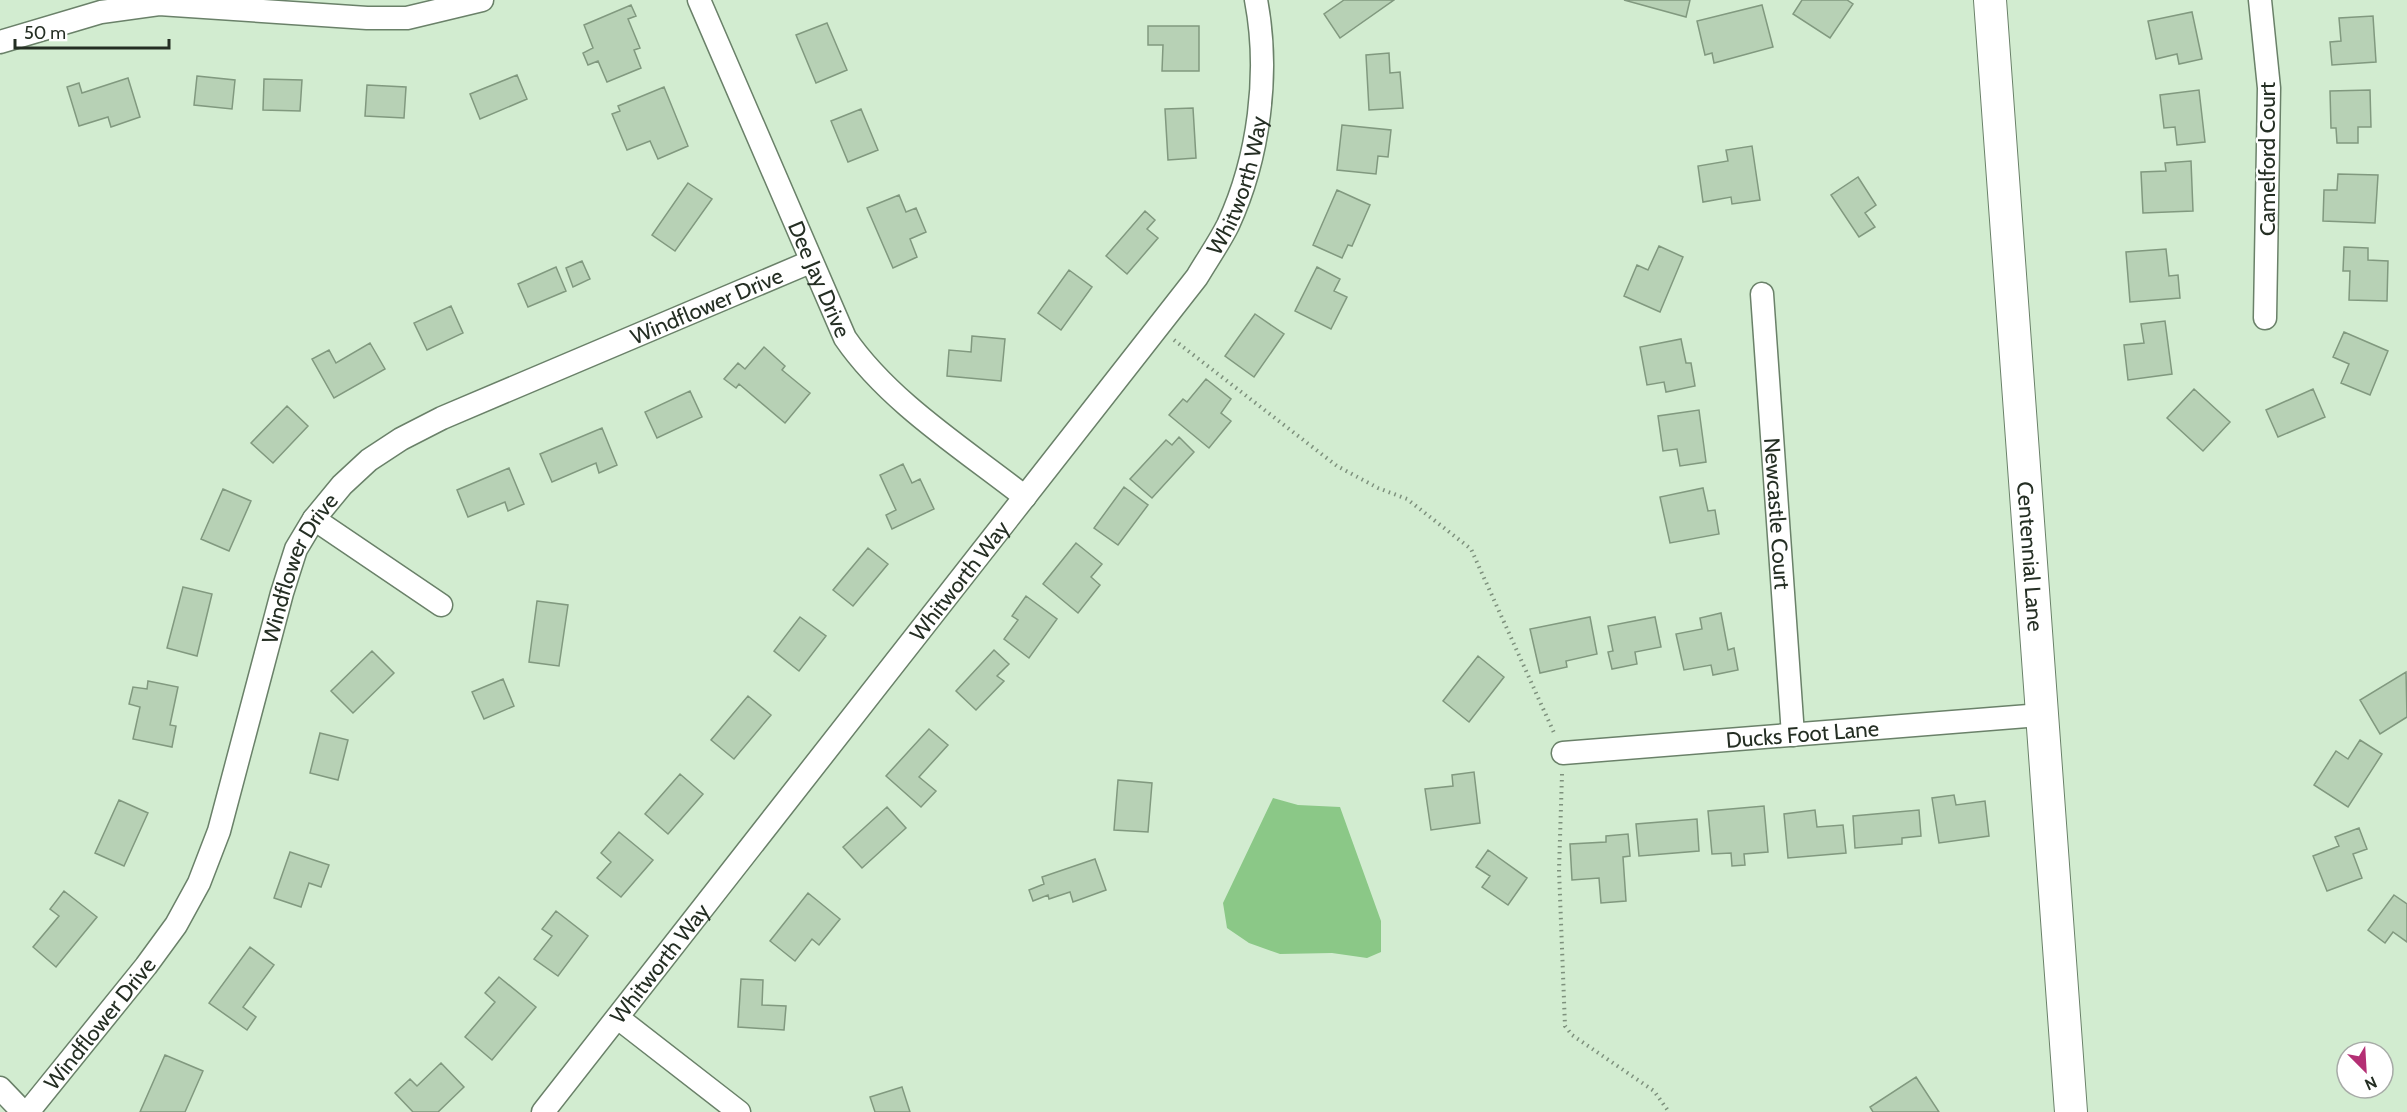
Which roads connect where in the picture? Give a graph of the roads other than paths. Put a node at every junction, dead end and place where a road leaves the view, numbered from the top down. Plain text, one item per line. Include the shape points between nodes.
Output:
1 (482, 0) edge
2 (699, 0) edge
3 (1256, 0) edge
4 (1990, 0) edge
5 (2260, 0) edge
6 (0, 42) edge
7 (810, 262) junction
8 (1762, 294) dead end
9 (2265, 318) dead end
10 (1025, 498) junction
11 (314, 519) junction
12 (441, 605) dead end
13 (2041, 715) junction
14 (1793, 735) junction
15 (1563, 753) road end
16 (618, 1018) junction
17 (0, 1088) edge
18 (23, 1112) edge
19 (28, 1112) edge
20 (543, 1112) edge
21 (738, 1112) edge
22 (2071, 1112) edge

1 - 6 street via 407,18 159,4 101,12
2 - 7 street, Dee Jay Drive
3 - 10 street, Whitworth Way via 1262,69 1257,122 1246,174 1228,225 1197,277
4 - 13 street, Centennial Lane
5 - 9 street, Camelford Court via 2269,88
7 - 10 street, Dee Jay Drive via 845,338 864,366
7 - 11 street, Windflower Drive via 401,439 369,460
8 - 14 street, Newcastle Court
10 - 16 street, Whitworth Way
11 - 12 street
11 - 19 street, Windflower Drive via 296,549 282,593 219,831 199,883 176,925 146,966
13 - 14 street, Ducks Foot Lane
13 - 22 street, Centennial Lane
14 - 15 street, Ducks Foot Lane
16 - 20 street, Whitworth Way
16 - 21 street
17 - 18 street

